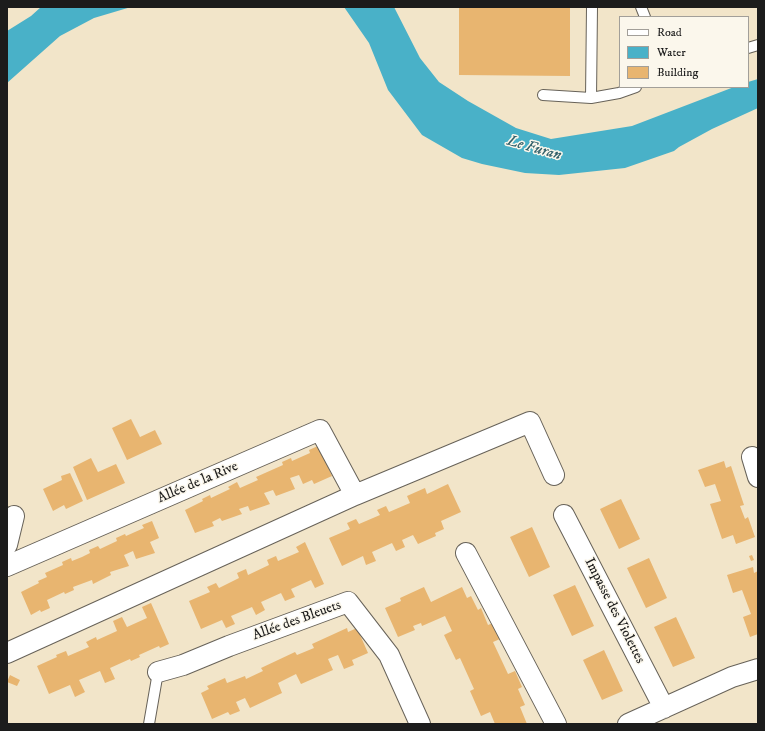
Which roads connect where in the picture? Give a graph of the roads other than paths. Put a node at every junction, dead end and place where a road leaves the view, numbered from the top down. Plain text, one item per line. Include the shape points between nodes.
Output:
1 (592, 7) edge
2 (633, 88) edge
3 (543, 95) dead end
4 (591, 98) junction
5 (752, 458) dead end
6 (554, 475) dead end
7 (758, 477) edge
8 (355, 495) junction
9 (564, 514) dead end
10 (14, 516) dead end
11 (7, 545) edge
12 (466, 553) dead end
13 (7, 566) edge
14 (7, 653) edge
15 (758, 669) edge
16 (158, 672) joint
17 (664, 708) junction
18 (149, 724) edge
19 (420, 724) edge
20 (556, 724) edge
21 (628, 724) edge

1 - 4 lane
2 - 4 lane
3 - 4 lane
5 - 7 street
6 - 8 street via 530,422
8 - 13 street, Allée de la Rive via 320,430
8 - 14 street
9 - 17 street, Impasse des Violettes
10 - 11 street
12 - 20 street
15 - 17 street via 732,677
16 - 18 lane
16 - 19 street, Allée des Bleuets via 183,665 348,602 389,654
17 - 21 street

